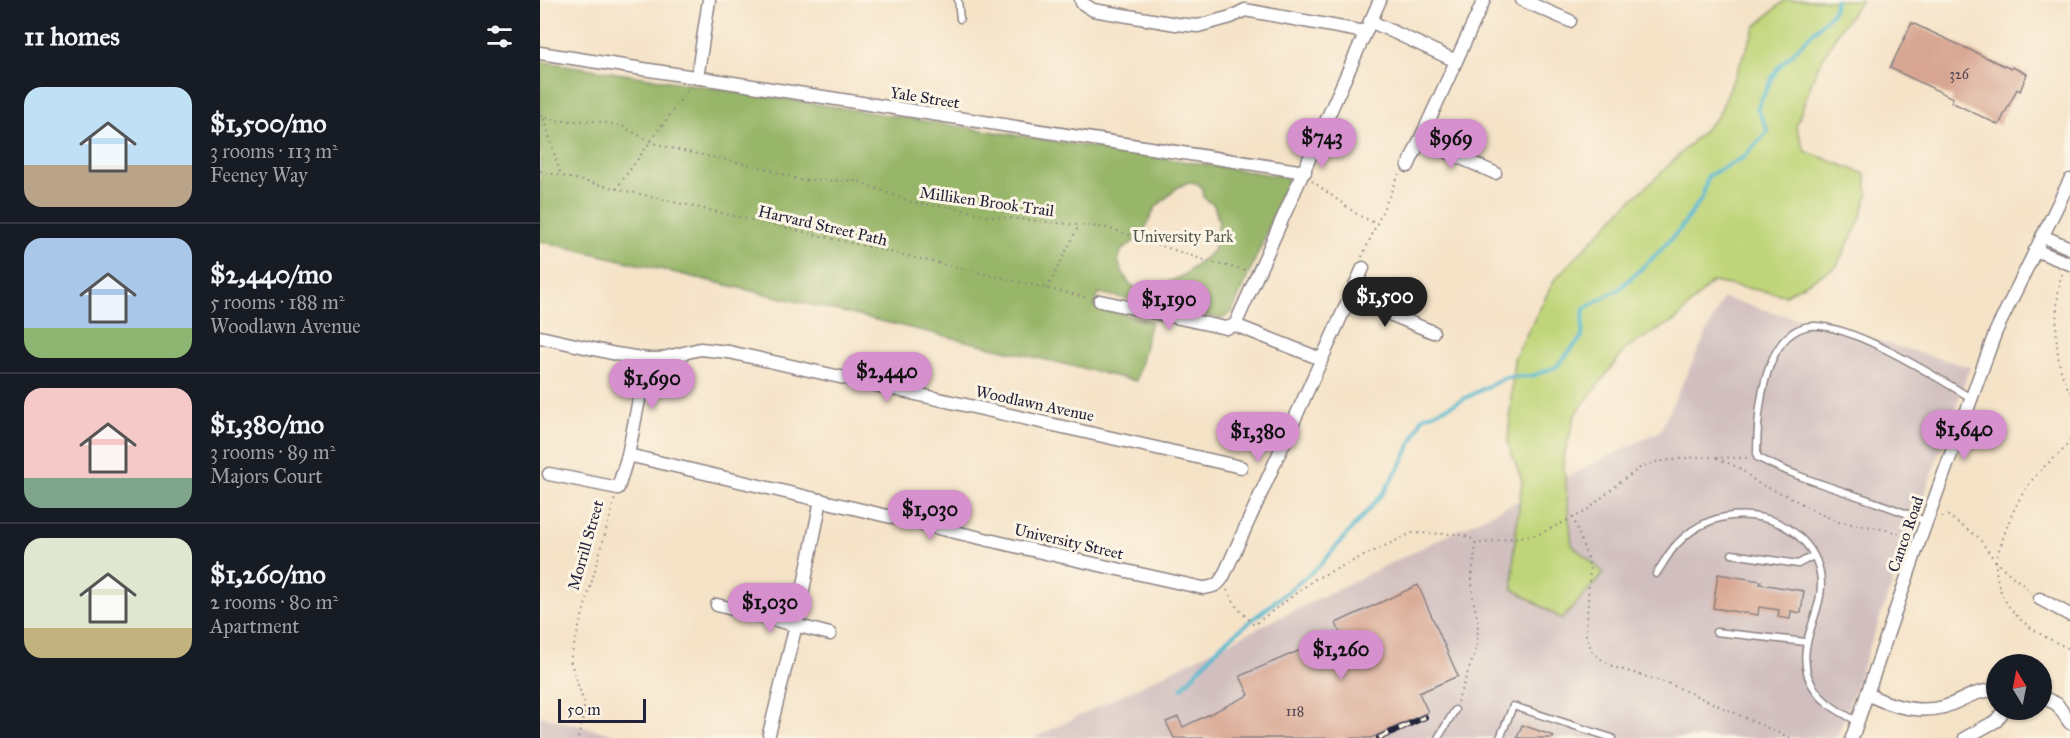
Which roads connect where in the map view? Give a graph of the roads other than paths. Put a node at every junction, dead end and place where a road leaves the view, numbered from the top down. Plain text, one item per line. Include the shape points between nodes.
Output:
1 (709, 0) edge
2 (958, 0) edge
3 (1081, 0) edge
4 (1380, 0) edge
5 (1484, 0) edge
6 (1522, 0) edge
7 (1244, 5) edge
8 (960, 19) dead end
9 (1570, 21) dead end
10 (1368, 26) junction
11 (540, 53) edge
12 (1456, 61) junction
13 (697, 78) junction
14 (1420, 140) junction
15 (1408, 166) road end
16 (1495, 173) dead end
17 (1303, 174) junction
18 (2070, 180) edge
19 (2042, 236) junction
20 (2070, 248) edge
21 (2035, 250) junction
22 (2068, 264) edge
23 (1363, 268) road end
24 (1349, 297) junction
25 (1100, 301) road end
26 (1235, 324) junction
27 (1433, 332) dead end
28 (540, 337) edge
29 (1321, 358) junction
30 (647, 359) junction
31 (1971, 398) junction
32 (628, 455) junction
33 (1241, 466) dead end
34 (549, 474) dead end
35 (821, 500) junction
36 (1927, 522) junction
37 (1732, 554) dead end
38 (1813, 556) junction
39 (1656, 574) dead end
40 (2040, 599) road end
41 (717, 605) dead end
42 (2070, 615) edge
43 (796, 625) junction
44 (1716, 632) dead end
45 (830, 634) dead end
46 (1806, 642) junction
47 (1986, 691) edge
48 (1867, 694) junction
49 (2052, 702) edge
50 (1455, 710) road end
51 (1997, 720) edge
52 (1858, 721) junction
53 (2070, 723) edge
54 (769, 734) dead end
55 (1438, 738) edge
56 (1500, 738) edge
57 (1612, 738) edge
58 (1852, 738) edge
59 (1965, 738) edge

1 - 13 street
2 - 8 lane
3 - 7 street via 1093,10 1198,26 1231,17
4 - 10 street
5 - 12 street
6 - 9 street
7 - 10 street
10 - 12 street
10 - 17 street
11 - 13 street, Yale Street
12 - 14 street
13 - 17 street, Yale Street
14 - 15 street
14 - 16 street
17 - 26 street
18 - 19 street, Canco Road
19 - 20 street
19 - 21 street, Canco Road
21 - 22 street
21 - 31 street, Canco Road via 1996,331
23 - 24 street
24 - 27 street
24 - 29 street
25 - 26 street via 1226,328
26 - 29 street
28 - 30 street, Woodlawn Avenue
29 - 35 street, University Street via 1221,579 1212,587
30 - 32 street, Morrill Street
30 - 33 street, Woodlawn Avenue via 700,349 729,352
31 - 36 street, Canco Road
31 - 36 lane via 1886,349 1824,326 1805,327 1787,337 1765,381 1757,457 1778,469
32 - 34 street, Morrill Street via 618,488
32 - 35 street, University Street
35 - 43 street
36 - 48 street, Canco Road
37 - 38 lane via 1798,564
38 - 39 lane via 1791,528 1771,519 1730,516 1710,520 1692,530
38 - 46 lane via 1819,570 1820,597
40 - 42 street
41 - 43 street
43 - 45 street
43 - 54 street
44 - 46 lane
46 - 52 lane via 1805,665 1816,690 1834,710
47 - 48 street via 1924,710 1893,705
48 - 52 street, Canco Road
49 - 53 street
50 - 55 lane
51 - 59 street
52 - 58 street, Canco Road
56 - 57 lane via 1513,706

